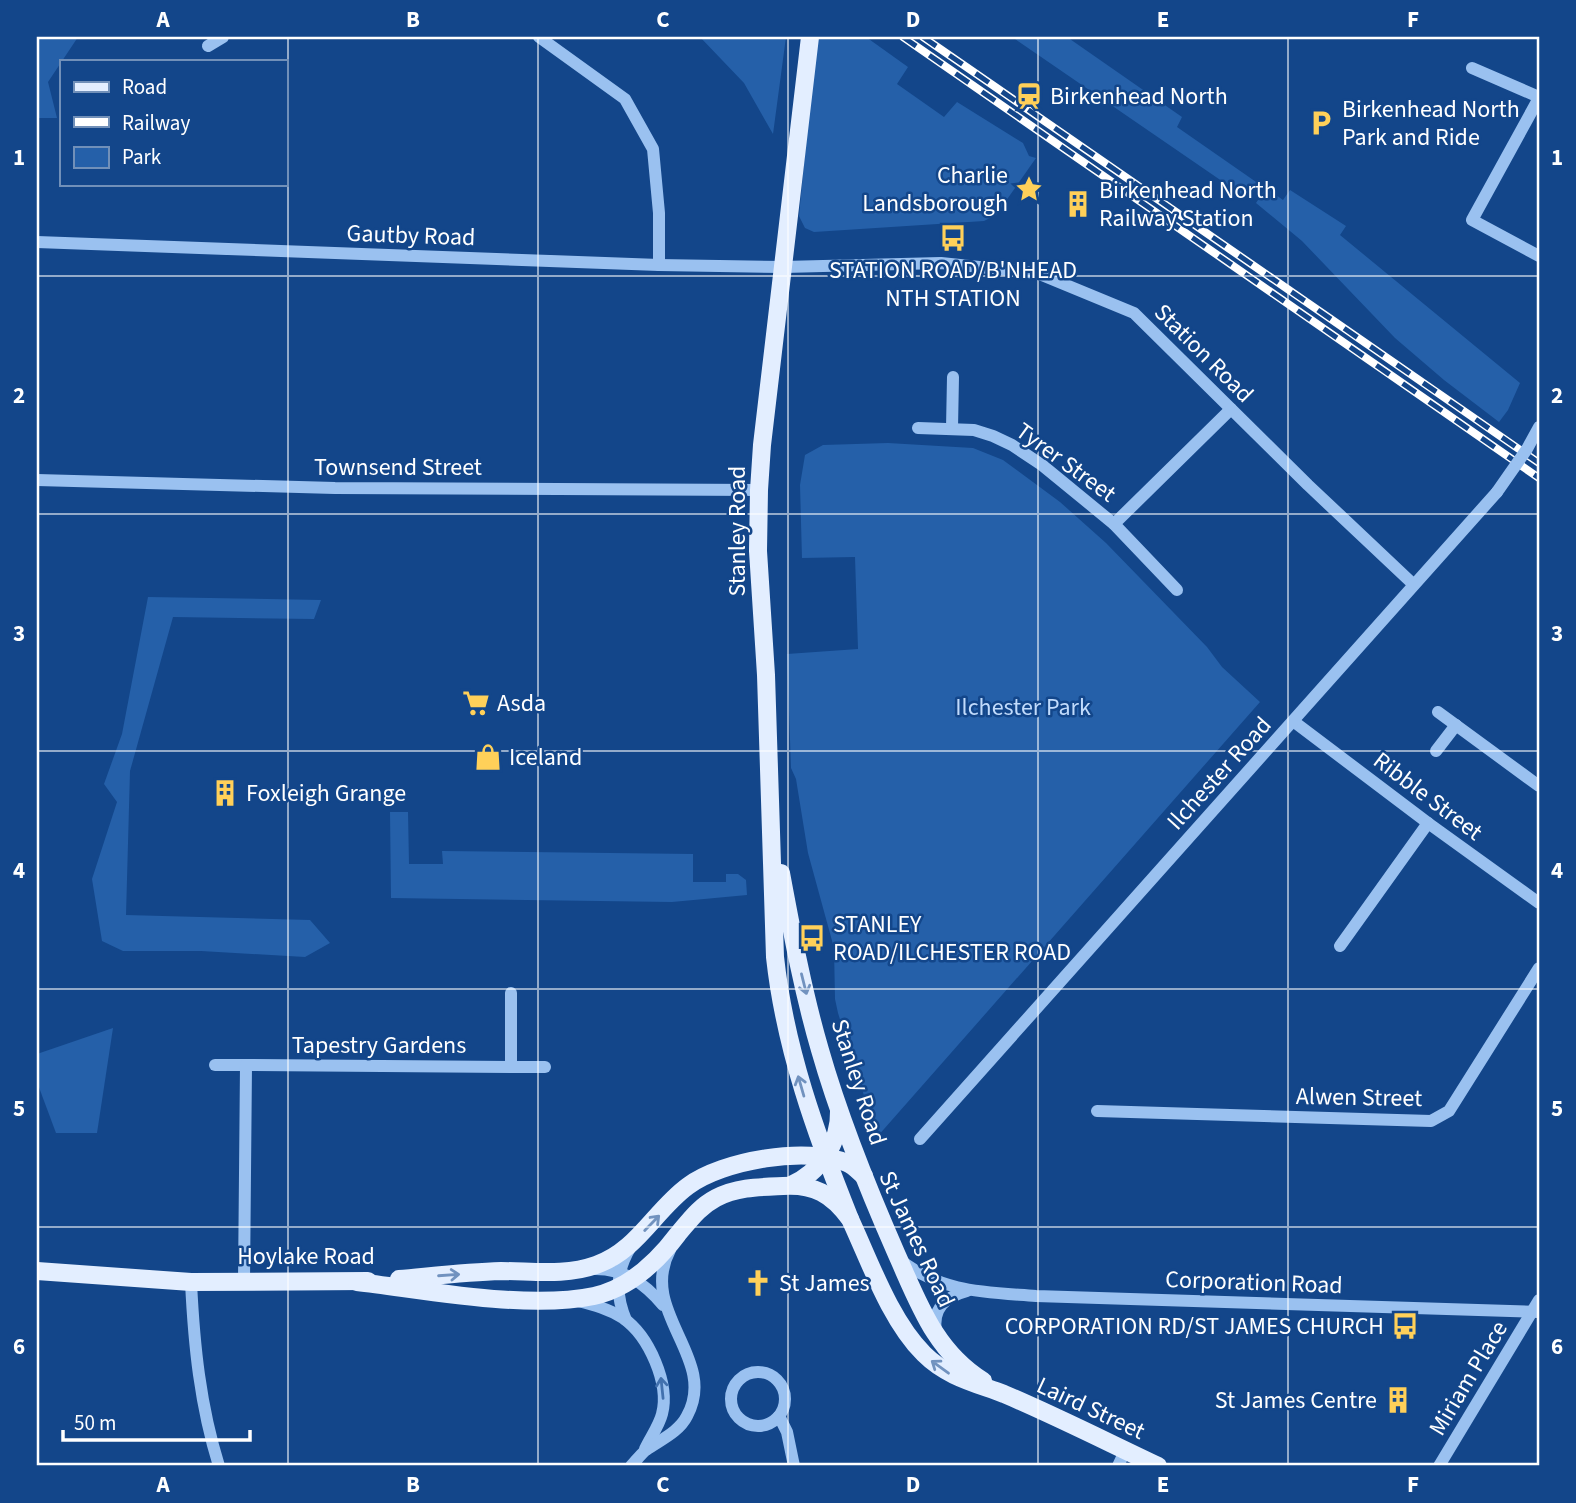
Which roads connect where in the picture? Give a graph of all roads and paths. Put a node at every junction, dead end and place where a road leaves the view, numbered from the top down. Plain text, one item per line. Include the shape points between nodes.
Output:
1 (222, 37) edge
2 (539, 37) edge
3 (810, 37) edge
4 (208, 46) dead end
5 (1472, 68) dead end
6 (1539, 98) edge
7 (37, 242) edge
8 (1539, 256) edge
9 (659, 265) junction
10 (784, 267) junction
11 (953, 377) dead end
12 (1231, 409) junction
13 (1539, 427) edge
14 (918, 428) dead end
15 (952, 428) junction
16 (37, 480) edge
17 (759, 490) junction
18 (1114, 524) junction
19 (1413, 584) junction
20 (1177, 590) dead end
21 (1438, 712) dead end
22 (1293, 721) junction
23 (1456, 725) junction
24 (1436, 751) dead end
25 (1539, 786) edge
26 (770, 796) junction
27 (1428, 823) junction
28 (1539, 903) edge
29 (1340, 946) dead end
30 (1539, 968) edge
31 (511, 993) dead end
32 (215, 1065) dead end
33 (246, 1065) junction
34 (511, 1067) junction
35 (545, 1067) dead end
36 (839, 1108) junction
37 (1097, 1111) dead end
38 (810, 1112) junction
39 (920, 1139) dead end
40 (783, 1156) junction
41 (825, 1158) junction
42 (864, 1176) junction
43 (791, 1185) junction
44 (850, 1219) junction
45 (678, 1236) junction
46 (633, 1243) junction
47 (899, 1258) junction
48 (575, 1270) junction
49 (37, 1271) edge
50 (624, 1279) junction
51 (244, 1281) junction
52 (191, 1282) junction
53 (357, 1282) junction
54 (967, 1291) junction
55 (572, 1300) junction
56 (666, 1308) junction
57 (1537, 1308) edge
58 (626, 1320) junction
59 (937, 1337) junction
60 (1003, 1394) junction
61 (779, 1416) junction
62 (643, 1452) junction
63 (1122, 1459) edge
64 (219, 1466) edge
65 (631, 1466) edge
66 (794, 1466) edge
67 (1158, 1466) edge
68 (1439, 1466) edge

1 - 4 street
2 - 9 street via 625,99 653,149
3 - 10 main road, Stanley Road
5 - 6 street
6 - 8 street via 1472,220
7 - 9 street, Gautby Road
9 - 10 street, Gautby Road
10 - 12 street, Station Road via 941,263 1037,273 1134,313
10 - 17 main road, Stanley Road
11 - 15 street
12 - 18 street, Tyrer Street
12 - 19 street, Station Road
13 - 19 street, Ilchester Road, bridge via 1497,492
14 - 15 street, Tyrer Street
15 - 18 street, Tyrer Street via 1012,445
16 - 17 street, Townsend Street via 335,488
17 - 26 main road, Stanley Road
18 - 20 street, Tyrer Street
19 - 22 street, Ilchester Road
21 - 23 street
22 - 27 street, Ribble Street
22 - 39 street, Ilchester Road
23 - 24 street
23 - 25 street
26 -> 36 main road, Stanley Road via 795,946
38 -> 26 main road, Stanley Road via 777,982
27 - 28 street, Ribble Street
27 - 29 street
30 - 37 street, Alwen Street via 1449,1111 1431,1121
31 - 34 street
32 - 33 street, Tapestry Gardens
33 - 34 street, Tapestry Gardens
33 - 51 street
34 - 35 street, Tapestry Gardens
36 - 41 main road via 836,1135
36 - 42 main road, Stanley Road
38 - 40 main road via 803,1142
38 - 41 main road, Stanley Road
40 - 41 main road, St James Road
46 -> 40 main road, St James Road via 690,1184 723,1168
41 - 42 main road, St James Road via 851,1164
41 - 43 main road via 805,1179
41 - 44 main road, Stanley Road
42 - 47 main road, St James Road
43 - 44 main road, St James Road via 830,1195
43 - 45 main road, St James Road via 735,1190 718,1197 692,1216
60 -> 44 main road, St James Road via 945,1372 923,1354 896,1316
45 - 50 main road, St James Road via 646,1270
45 - 56 street via 662,1272
46 - 48 main road, St James Road via 597,1265
46 - 50 street
47 - 54 street, Corporation Road via 917,1272
47 - 59 main road, St James Road
48 - 50 street via 600,1269
53 -> 48 main road, Hoylake Road
49 - 52 main road, Hoylake Road
50 - 55 main road, St James Road via 598,1295
50 - 56 street via 649,1288
50 - 58 street via 619,1303
51 - 52 main road, Hoylake Road
51 - 53 main road, Hoylake Road
52 - 64 street via 198,1378
53 - 55 main road, St James Road via 497,1298
54 - 57 street, Corporation Road
54 - 59 street via 938,1308
55 - 58 street
56 - 62 street via 693,1373 693,1401 678,1428
57 - 68 street, Miriam Place
62 -> 58 street via 662,1415 663,1385 652,1355
59 - 60 main road, St James Road via 973,1375
60 - 63 main road, Laird Street
61 - 61 street via 763,1426 738,1418 730,1401 735,1383 750,1373 776,1379 785,1395
61 - 66 street
62 - 65 street
63 - 67 main road, Laird Street

